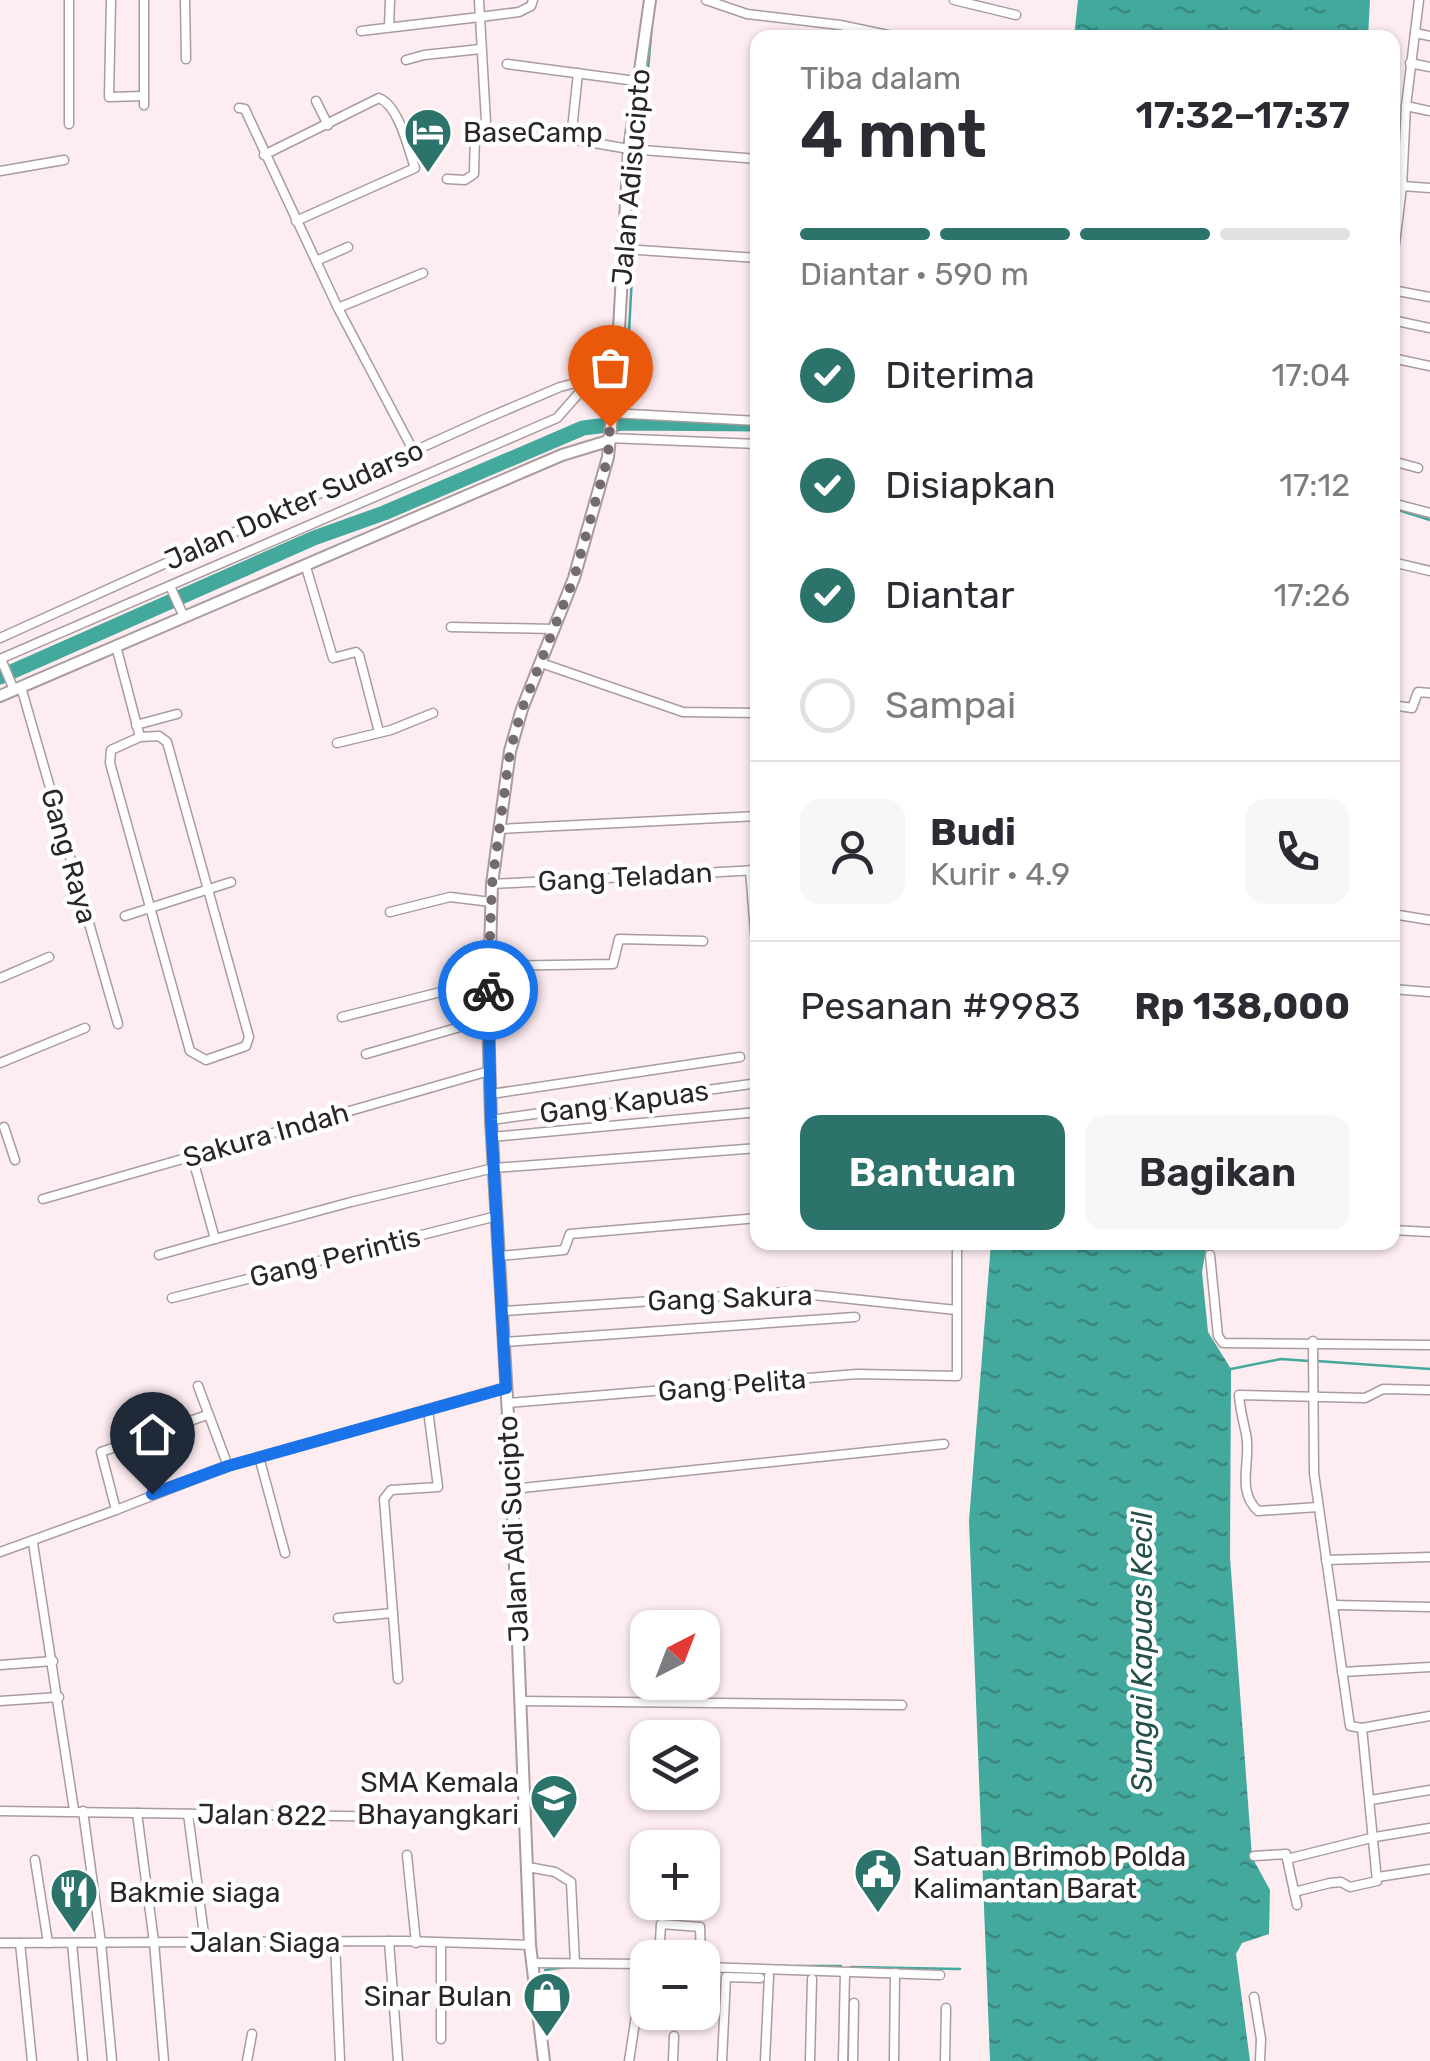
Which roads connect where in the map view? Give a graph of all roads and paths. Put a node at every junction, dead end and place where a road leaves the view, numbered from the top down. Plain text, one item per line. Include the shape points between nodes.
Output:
1 (69, 0) edge
2 (111, 0) edge
3 (144, 0) edge
4 (185, 0) edge
5 (390, 0) edge
6 (480, 0) edge
7 (533, 0) edge
8 (650, 0) edge
9 (706, 0) edge
10 (954, 0) edge
11 (1420, 0) edge
12 (1016, 15) dead end
13 (480, 17) junction
14 (389, 27) junction
15 (864, 30) edge
16 (361, 31) dead end
17 (1414, 33) junction
18 (1430, 36) edge
19 (481, 49) junction
20 (186, 60) dead end
21 (406, 60) dead end
22 (1410, 63) junction
23 (507, 64) dead end
24 (1430, 67) edge
25 (578, 73) junction
26 (636, 81) junction
27 (316, 101) dead end
28 (1406, 106) junction
29 (239, 108) dead end
30 (1430, 111) edge
31 (69, 124) dead end
32 (328, 125) junction
33 (628, 150) junction
34 (264, 155) junction
35 (750, 159) edge
36 (64, 160) dead end
37 (0, 171) edge
38 (447, 178) dead end
39 (1402, 186) junction
40 (1430, 188) edge
41 (1400, 202) edge
42 (296, 221) junction
43 (348, 247) dead end
44 (624, 250) junction
45 (750, 258) edge
46 (316, 261) junction
47 (424, 274) dead end
48 (1400, 291) edge
49 (1430, 297) edge
50 (338, 308) junction
51 (1400, 322) edge
52 (1430, 328) edge
53 (1400, 360) edge
54 (617, 365) junction
55 (1430, 366) edge
56 (592, 378) junction
57 (715, 419) junction
58 (750, 421) edge
59 (610, 427) junction
60 (714, 438) junction
61 (750, 443) edge
62 (584, 450) junction
63 (414, 452) junction
64 (608, 457) junction
65 (1400, 463) edge
66 (1418, 468) dead end
67 (1400, 505) edge
68 (1430, 513) edge
69 (1400, 564) edge
70 (306, 567) junction
71 (1430, 571) edge
72 (170, 586) junction
73 (184, 618) junction
74 (28, 625) junction
75 (451, 627) dead end
76 (554, 629) junction
77 (0, 638) edge
78 (35, 644) junction
79 (116, 646) junction
80 (2, 662) edge
81 (541, 663) junction
82 (15, 686) junction
83 (1430, 693) edge
84 (0, 696) edge
85 (1400, 706) edge
86 (434, 713) dead end
87 (750, 713) edge
88 (177, 714) dead end
89 (136, 725) junction
90 (379, 732) junction
91 (140, 737) junction
92 (337, 744) dead end
93 (750, 816) edge
94 (500, 829) junction
95 (750, 870) edge
96 (231, 882) dead end
97 (492, 884) junction
98 (209, 890) junction
99 (491, 902) junction
100 (152, 908) junction
101 (390, 912) dead end
102 (1400, 915) edge
103 (125, 916) dead end
104 (1430, 920) edge
105 (702, 941) dead end
106 (49, 957) dead end
107 (488, 966) junction
108 (0, 978) edge
109 (488, 980) junction
110 (1400, 990) edge
111 (1430, 992) edge
112 (342, 1018) dead end
113 (488, 1019) junction
114 (118, 1024) dead end
115 (86, 1028) dead end
116 (366, 1054) dead end
117 (740, 1057) dead end
118 (0, 1063) edge
119 (489, 1071) junction
120 (750, 1083) edge
121 (490, 1094) junction
122 (750, 1113) edge
123 (0, 1114) edge
124 (491, 1120) junction
125 (2, 1128) edge
126 (492, 1138) junction
127 (750, 1149) edge
128 (192, 1156) junction
129 (15, 1160) dead end
130 (494, 1168) junction
131 (42, 1200) dead end
132 (497, 1216) junction
133 (750, 1219) edge
134 (1400, 1230) edge
135 (1430, 1232) edge
136 (216, 1239) junction
137 (958, 1250) edge
138 (159, 1255) dead end
139 (1210, 1255) dead end
140 (500, 1256) junction
141 (172, 1298) dead end
142 (956, 1310) junction
143 (504, 1311) junction
144 (855, 1317) dead end
145 (503, 1342) junction
146 (1312, 1342) junction
147 (1430, 1345) edge
148 (198, 1386) dead end
149 (506, 1388) junction
150 (1430, 1390) edge
151 (1313, 1396) junction
152 (507, 1404) junction
153 (428, 1410) junction
154 (207, 1415) junction
155 (944, 1444) dead end
156 (260, 1457) junction
157 (228, 1466) junction
158 (512, 1489) junction
159 (1318, 1507) junction
160 (116, 1510) junction
161 (33, 1543) junction
162 (0, 1552) edge
163 (285, 1553) dead end
164 (1430, 1558) edge
165 (1326, 1560) junction
166 (1334, 1606) junction
167 (1430, 1607) edge
168 (393, 1613) junction
169 (338, 1618) dead end
170 (53, 1661) junction
171 (0, 1665) edge
172 (1430, 1667) edge
173 (1342, 1672) junction
174 (398, 1680) dead end
175 (59, 1696) junction
176 (0, 1701) edge
177 (520, 1701) junction
178 (902, 1704) dead end
179 (1430, 1716) edge
180 (1362, 1728) junction
181 (1430, 1790) edge
182 (1371, 1800) junction
183 (79, 1811) junction
184 (0, 1812) edge
185 (138, 1814) junction
186 (188, 1814) junction
187 (524, 1815) junction
188 (1430, 1828) edge
189 (1375, 1837) junction
190 (407, 1855) dead end
191 (1254, 1856) dead end
192 (36, 1860) dead end
193 (1287, 1860) junction
194 (528, 1867) junction
195 (1430, 1869) edge
196 (1378, 1877) junction
197 (1294, 1892) junction
198 (1297, 1905) dead end
199 (660, 1920) edge
200 (661, 1924) junction
201 (660, 1940) edge
202 (700, 1940) edge
203 (389, 1941) junction
204 (101, 1942) junction
205 (154, 1942) junction
206 (205, 1942) junction
207 (335, 1942) junction
208 (0, 1943) edge
209 (20, 1943) junction
210 (48, 1943) junction
211 (72, 1943) junction
212 (416, 1943) junction
213 (441, 1943) junction
214 (530, 1945) junction
215 (575, 1963) junction
216 (533, 1964) junction
217 (630, 1964) edge
218 (720, 1968) edge
219 (846, 1973) junction
220 (895, 1973) junction
221 (940, 1975) dead end
222 (812, 1980) dead end
223 (1254, 1997) dead end
224 (854, 2003) dead end
225 (946, 2008) dead end
226 (635, 2030) edge
227 (252, 2034) dead end
228 (674, 2036) dead end
229 (442, 2039) dead end
230 (32, 2061) edge
231 (83, 2061) edge
232 (112, 2061) edge
233 (164, 2061) edge
234 (247, 2061) edge
235 (340, 2061) edge
236 (398, 2061) edge
237 (544, 2061) edge
238 (630, 2061) edge
239 (673, 2061) edge
240 (722, 2061) edge
241 (766, 2061) edge
242 (810, 2061) edge
243 (843, 2061) edge
244 (853, 2061) edge
245 (894, 2061) edge
246 (945, 2061) edge
247 (1260, 2061) edge

1 - 31 street
2 - 3 street via 109,97 144,100
4 - 20 street
5 - 14 street
6 - 13 street
7 - 13 street via 519,12
8 - 26 main road, Jalan Adisucipto
9 - 15 street via 747,14
10 - 12 street
11 - 17 street
13 - 14 street
13 - 19 street
14 - 16 street
17 - 18 street
17 - 22 street
19 - 21 street
19 - 38 street via 486,122 474,132 474,174
22 - 24 street
22 - 28 street
23 - 25 street
25 - 26 street
25 - 33 street via 571,139
26 - 33 main road, Jalan Adisucipto
27 - 32 street
28 - 30 street
28 - 39 street
29 - 34 street
32 - 34 street
32 - 42 street via 384,98 414,168
33 - 35 street
33 - 44 main road, Jalan Adisucipto
34 - 42 street
36 - 37 street
39 - 40 street
39 - 41 street
42 - 46 street
43 - 46 street
44 - 45 street
44 - 54 main road, Jalan Adisucipto
46 - 50 street
47 - 50 street
48 - 49 street
50 - 63 street
51 - 52 street
53 - 55 street
54 - 56 street
54 - 59 main road, Jalan Adisucipto
56 - 63 street, Jalan Dokter Sudarso
56 - 72 street via 557,418
57 - 58 street
57 - 59 street
57 - 60 street
59 - 60 street
59 - 62 main road
59 - 64 main road, Jalan Adi Sucipto
60 - 61 street
62 - 64 main road
62 - 70 main road
63 - 74 street, Jalan Dokter Sudarso
64 - 76 main road, Jalan Adi Sucipto
65 - 66 street
67 - 68 street
69 - 71 street
70 - 73 main road
70 - 90 street via 333,658 359,655
72 - 73 street
72 - 78 street
73 - 79 main road
74 - 77 street, Jalan Dokter Sudarso
74 - 78 street
75 - 76 street
76 - 81 main road, Jalan Adi Sucipto
78 - 80 street
79 - 82 main road
79 - 89 street
80 - 82 street, Gang Raya
81 - 87 street via 682,712
81 - 94 main road, Jalan Adi Sucipto via 510,751
82 - 84 main road
82 - 114 street, Gang Raya
83 - 85 street via 1418,692 1412,708
86 - 90 street
88 - 89 street
89 - 91 street
90 - 92 street
91 - 98 street via 167,742
91 - 100 street via 111,750 110,763
93 - 94 street
94 - 97 main road, Jalan Adi Sucipto
95 - 97 street, Gang Teladan
96 - 98 street
97 - 99 main road, Jalan Adi Sucipto
98 - 100 street
98 - 100 street via 250,1037 246,1046 206,1060 190,1052
99 - 101 street via 450,898
99 - 107 main road, Jalan Adi Sucipto
100 - 103 street
102 - 104 street
105 - 107 street via 619,939 613,964
106 - 108 street
107 - 109 main road, Jalan Adi Sucipto
109 - 112 street
109 - 113 main road, Jalan Adi Sucipto
110 - 111 street
113 - 116 street
113 - 119 main road, Jalan Adi Sucipto
115 - 118 street
117 - 121 street
119 - 121 main road, Jalan Adi Sucipto
119 - 128 street, Sakura Indah
120 - 124 street, Gang Kapuas
121 - 124 main road, Jalan Adi Sucipto
122 - 126 street
123 - 125 street
124 - 126 main road, Jalan Adi Sucipto
125 - 129 street
126 - 130 main road, Jalan Adi Sucipto
127 - 130 street
128 - 131 street, Sakura Indah
128 - 136 street
130 - 132 main road, Jalan Adi Sucipto
130 - 136 street
132 - 140 main road, Jalan Adi Sucipto
132 - 141 street, Gang Perintis
133 - 140 street via 570,1234 564,1250
134 - 135 street
136 - 138 street
137 - 142 street
139 - 146 street via 1220,1341
140 - 143 main road, Jalan Adi Sucipto
142 - 143 street, Gang Sakura via 761,1292
142 - 152 street, Gang Pelita via 957,1376 857,1374
143 - 145 main road, Jalan Adi Sucipto
144 - 145 street
145 - 149 main road, Jalan Adi Sucipto
146 - 147 street
146 - 151 street
148 - 154 street
149 - 152 main road, Jalan Adi Sucipto
149 - 153 street
150 - 151 street
151 - 159 street
151 - 159 street via 1238,1395 1247,1436 1245,1489 1253,1506
152 - 158 main road, Jalan Adi Sucipto
153 - 156 street
153 - 168 street via 438,1487 390,1490 384,1499
154 - 157 street
154 - 160 street via 100,1454
155 - 158 street
156 - 157 street
156 - 163 street
157 - 160 street
158 - 177 main road, Jalan Adi Sucipto
159 - 165 street
160 - 161 street
161 - 162 street
161 - 170 street
164 - 165 street
165 - 166 street
166 - 167 street
166 - 173 street
168 - 169 street
168 - 174 street
170 - 171 street
170 - 175 street
172 - 173 street
173 - 180 street via 1350,1726
175 - 176 street
175 - 183 street
177 - 178 street
177 - 187 main road, Jalan Adi Sucipto
179 - 180 street
180 - 182 street
181 - 182 street
182 - 189 street
183 - 184 street, Jalan 822
183 - 185 street, Jalan 822
183 - 204 street
185 - 186 street, Jalan 822
185 - 205 street
186 - 187 street, Jalan 822
186 - 206 street
187 - 194 main road, Jalan Adi Sucipto
188 - 189 street
189 - 193 street
189 - 196 street
190 - 212 street
191 - 193 street via 1283,1853
192 - 210 street
193 - 197 street
194 - 214 main road, Jalan Adi Sucipto
194 - 215 street via 571,1882
195 - 196 street
196 - 197 street via 1374,1883
197 - 198 street
199 - 200 street
200 - 201 street
200 - 202 street via 700,1927
203 - 207 street, Jalan Siaga
203 - 212 street, Jalan Siaga
203 - 236 street
204 - 205 street, Jalan Siaga
204 - 211 street, Jalan Siaga
204 - 232 street
205 - 206 street, Jalan Siaga
205 - 233 street
206 - 207 street, Jalan Siaga
207 - 235 street
208 - 209 street, Jalan Siaga
209 - 210 street, Jalan Siaga
209 - 230 street
210 - 211 street, Jalan Siaga
211 - 231 street
212 - 213 street, Jalan Siaga
213 - 214 street, Jalan Siaga
213 - 229 street
214 - 216 main road, Jalan Adi Sucipto
215 - 216 street
215 - 217 street
216 - 237 main road, Jalan Adi Sucipto
218 - 219 street
219 - 220 street
219 - 243 street
220 - 221 street
220 - 245 street
222 - 242 street
223 - 247 street
224 - 244 street
225 - 246 street
226 - 238 street
227 - 234 street
228 - 239 street
240 - 241 street via 726,1977 764,1977

